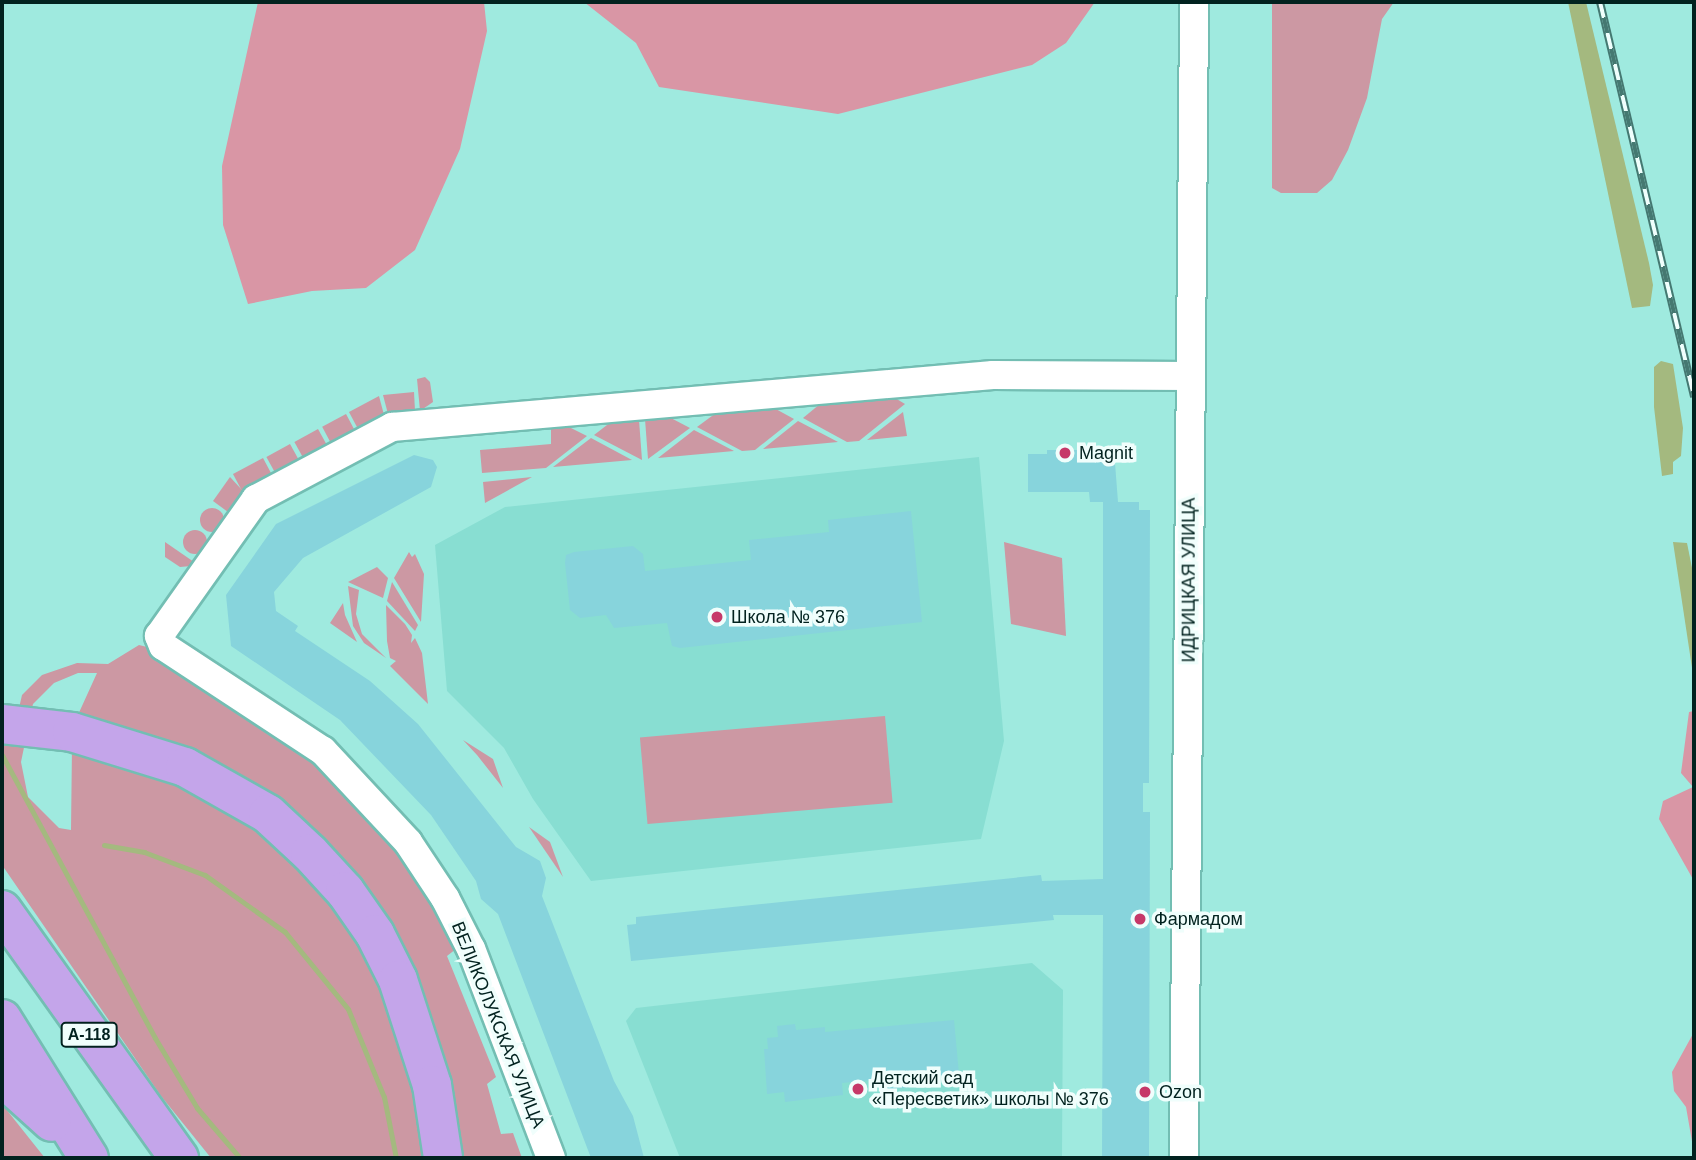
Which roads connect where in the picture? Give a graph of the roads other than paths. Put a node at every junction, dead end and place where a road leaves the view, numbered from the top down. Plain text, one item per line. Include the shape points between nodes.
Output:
1 (1195, 2) edge
2 (1191, 376) junction
3 (2, 724) edge
4 (2, 910) edge
5 (2, 1019) edge
6 (2, 1077) edge
7 (82, 1149) edge
8 (179, 1158) edge
9 (443, 1158) edge
10 (551, 1158) edge
11 (1184, 1158) edge

1 - 2 street, ИДРИЦКАЯ УЛИЦА
2 - 10 street, ВЕЛИКОЛУКСКАЯ УЛИЦА via 993,375 392,427 256,499 159,636 163,646 323,751 408,842 471,949
2 - 11 street, ИДРИЦКАЯ УЛИЦА
3 - 9 highway via 72,732 136,749 185,767 268,814 345,891 375,934 412,1014 432,1085
4 - 8 highway, А-118
5 - 7 highway
6 - 7 highway

